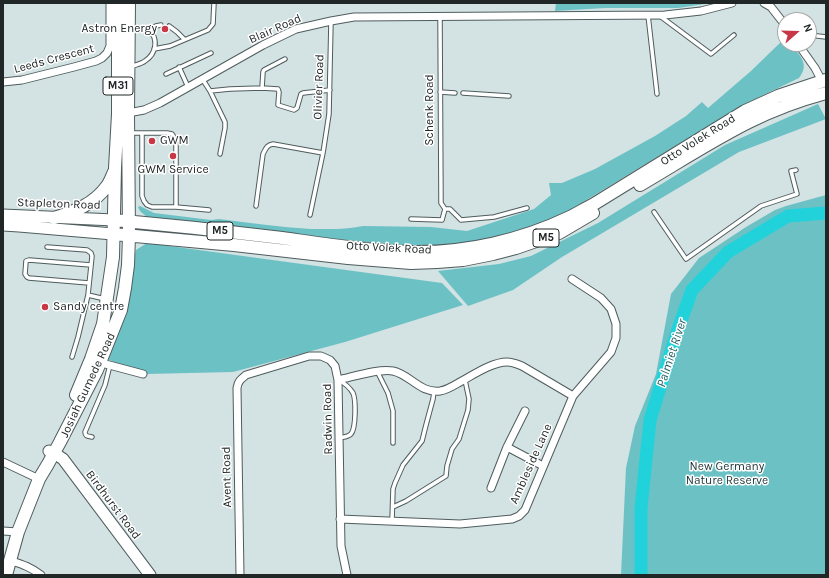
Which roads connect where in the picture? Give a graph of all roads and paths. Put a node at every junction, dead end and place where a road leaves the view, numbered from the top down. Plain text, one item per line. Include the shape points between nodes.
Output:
1 (110, 3) edge
2 (118, 3) edge
3 (129, 3) edge
4 (214, 3) edge
5 (732, 3) edge
6 (764, 3) edge
7 (659, 15) junction
8 (777, 15) edge
9 (440, 16) junction
10 (648, 16) junction
11 (331, 21) junction
12 (161, 25) dead end
13 (169, 26) dead end
14 (129, 30) junction
15 (149, 30) junction
16 (734, 35) dead end
17 (184, 39) junction
18 (154, 49) junction
19 (804, 52) edge
20 (211, 53) dead end
21 (285, 59) dead end
22 (128, 68) junction
23 (179, 68) junction
24 (166, 74) dead end
25 (202, 79) junction
26 (824, 80) edge
27 (3, 82) edge
28 (188, 87) junction
29 (262, 88) junction
30 (330, 90) junction
31 (210, 91) junction
32 (440, 92) junction
33 (456, 93) dead end
34 (463, 93) dead end
35 (826, 93) edge
36 (657, 94) dead end
37 (509, 96) dead end
38 (128, 113) junction
39 (128, 133) junction
40 (142, 134) junction
41 (323, 153) junction
42 (220, 154) dead end
43 (116, 168) junction
44 (796, 170) dead end
45 (256, 206) dead end
46 (176, 207) junction
47 (527, 208) dead end
48 (445, 209) junction
49 (209, 210) dead end
50 (654, 212) dead end
51 (3, 215) edge
52 (310, 215) dead end
53 (54, 218) junction
54 (411, 219) dead end
55 (114, 220) junction
56 (129, 221) junction
57 (3, 225) edge
58 (113, 234) junction
59 (129, 236) junction
60 (47, 247) dead end
61 (91, 265) junction
62 (572, 279) dead end
63 (89, 283) junction
64 (88, 295) junction
65 (106, 300) junction
66 (72, 357) dead end
67 (100, 362) junction
68 (377, 371) junction
69 (143, 374) dead end
70 (240, 379) joint
71 (338, 380) junction
72 (465, 380) junction
73 (434, 391) junction
74 (573, 396) junction
75 (525, 411) dead end
76 (92, 437) dead end
77 (339, 438) junction
78 (393, 443) dead end
79 (507, 447) junction
80 (51, 452) junction
81 (3, 462) edge
82 (543, 466) junction
83 (40, 477) junction
84 (491, 488) dead end
85 (393, 507) junction
86 (340, 519) junction
87 (392, 522) junction
88 (3, 530) edge
89 (18, 532) junction
90 (10, 560) junction
91 (347, 574) edge
92 (6, 575) edge
93 (41, 575) edge
94 (150, 575) edge
95 (240, 575) edge

1 - 27 street, Leeds Crescent via 110,46 102,58 22,80
2 - 43 main road, Josiah Gumede Road / M31
3 - 14 main road, Josiah Gumede Road / M31
4 - 17 lane via 212,26
5 - 7 street, Blair Road via 701,11
6 - 8 street
7 - 10 street, Blair Road
7 - 16 lane via 711,54
9 - 10 street, Blair Road
9 - 11 street, Blair Road via 354,17
9 - 32 lane, Schenk Road
10 - 36 lane
11 - 25 street, Blair Road via 296,29
11 - 30 lane, Olivier Road
12 - 15 lane
13 - 17 lane
14 - 15 lane
14 - 22 main road, Josiah Gumede Road / M31
15 - 18 lane via 155,40
17 - 18 lane via 170,46
18 - 22 lane via 145,61
19 - 26 street
20 - 23 lane
21 - 29 lane via 264,70
22 - 38 main road, Josiah Gumede Road / M31
23 - 24 lane
23 - 28 lane
25 - 28 street, Blair Road
25 - 31 lane
26 - 35 street
26 - 56 main road, Otto Volek Road / M5 via 745,111 571,217 515,238 473,247 413,252 385,250
28 - 38 street, Blair Road via 156,105
29 - 30 lane via 278,89 278,105 294,110 303,92
29 - 31 lane
30 - 41 lane, Olivier Road
31 - 42 lane via 225,122
32 - 33 lane
32 - 48 lane, Schenk Road via 440,203
34 - 37 lane
35 - 59 main road, Otto Volek Road / M5 via 749,122 559,233 516,248 463,260 411,262 348,258
38 - 39 main road, Josiah Gumede Road / M31
39 - 40 lane
39 - 56 main road, Josiah Gumede Road / M31
40 - 46 lane via 144,201 152,207
40 - 46 lane via 167,133 172,134 175,139
41 - 45 lane via 269,145 263,154
41 - 52 lane, Olivier Road
43 - 53 main road via 108,185 89,203
43 - 55 main road, Josiah Gumede Road / M31
44 - 50 lane via 791,171 797,194 761,206 686,259
46 - 49 lane
47 - 48 lane via 494,217 461,220 450,209
48 - 54 lane via 442,220
51 - 53 main road, Stapleton Road / M5
53 - 55 main road, Stapleton Road / M5
55 - 56 main road, M5
55 - 58 main road, Josiah Gumede Road / M31
56 - 59 main road, Josiah Gumede Road / M31
57 - 58 main road, Stapleton Road / M5
58 - 59 main road, M5
58 - 65 main road, Josiah Gumede Road / M31 via 113,257
59 - 67 main road, Josiah Gumede Road / M31 via 121,310
60 - 61 lane via 87,250 92,256
61 - 63 lane
61 - 63 lane via 29,260 26,262 25,274 29,278
62 - 74 street, Ambleside Lane via 601,298 611,309 616,332 611,352
63 - 64 lane
64 - 65 lane
64 - 66 lane
65 - 67 main road, Josiah Gumede Road / M31
67 - 69 street
67 - 76 lane via 105,385 85,432 86,436
67 - 80 main road, Josiah Gumede Road / M31 via 70,425
68 - 71 street
68 - 73 street via 393,371 422,388
68 - 78 lane via 388,393 393,411
70 - 71 street, Radwin Road via 309,356 321,356 335,366
70 - 95 street, Avent Road via 236,388
71 - 77 street, Radwin Road
71 - 77 lane via 352,392 355,404 352,433
72 - 73 street via 449,388
72 - 74 street via 490,366 514,363
72 - 85 lane via 469,405 459,439 452,449 446,476
73 - 85 lane via 422,441 403,465 394,483
74 - 82 street, Ambleside Lane
75 - 79 street
77 - 86 street, Radwin Road
79 - 82 street
79 - 84 street
80 - 83 main road, Josiah Gumede Road / M31 via 48,464
80 - 94 main road, Birdhurst Road via 63,459
81 - 83 street
82 - 87 street, Ambleside Lane via 525,510 512,519 460,524
83 - 89 main road, Josiah Gumede Road / M31
85 - 87 lane
86 - 87 street, Ambleside Lane
86 - 91 street, Radwin Road via 341,546
88 - 89 street
89 - 90 main road, Josiah Gumede Road / M31
90 - 92 main road, Josiah Gumede Road / M31
90 - 93 street

